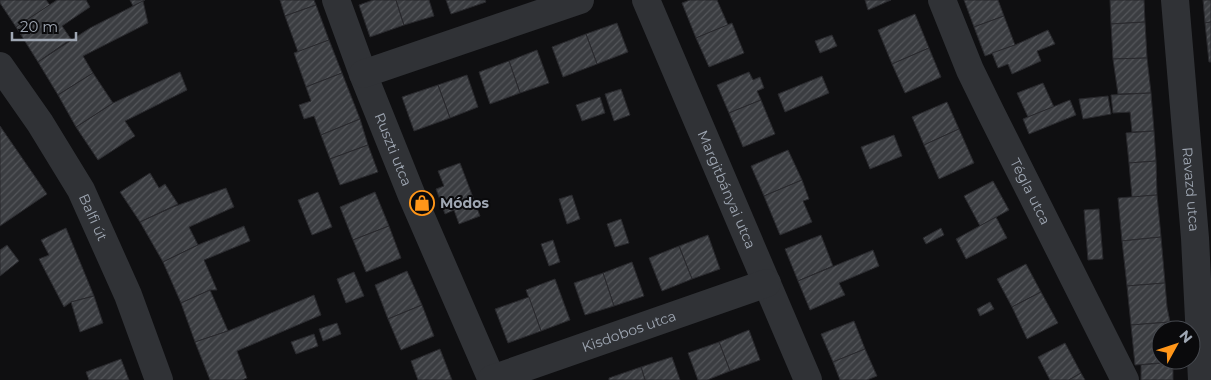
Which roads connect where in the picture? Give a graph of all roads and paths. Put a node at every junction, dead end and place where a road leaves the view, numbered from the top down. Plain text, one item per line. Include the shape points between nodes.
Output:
1 (336, 0) edge
2 (580, 0) edge
3 (646, 0) edge
4 (942, 0) edge
5 (1175, 0) edge
6 (0, 66) edge
7 (363, 74) junction
8 (1203, 237) edge
9 (767, 283) junction
10 (159, 380) edge
11 (492, 380) edge
12 (808, 380) edge
13 (1125, 380) edge
14 (1202, 380) edge

1 - 7 street, Ruszti utca
2 - 7 street
3 - 9 street, Margitbányai utca
4 - 13 street, Tégla utca via 990,113
5 - 8 street, Ravazd utca
6 - 10 street, Balfi út via 81,190 128,295
7 - 11 street, Ruszti utca
8 - 14 street, Ravazd utca
9 - 11 street, Kisdobos utca
9 - 12 street, Margitbányai utca

